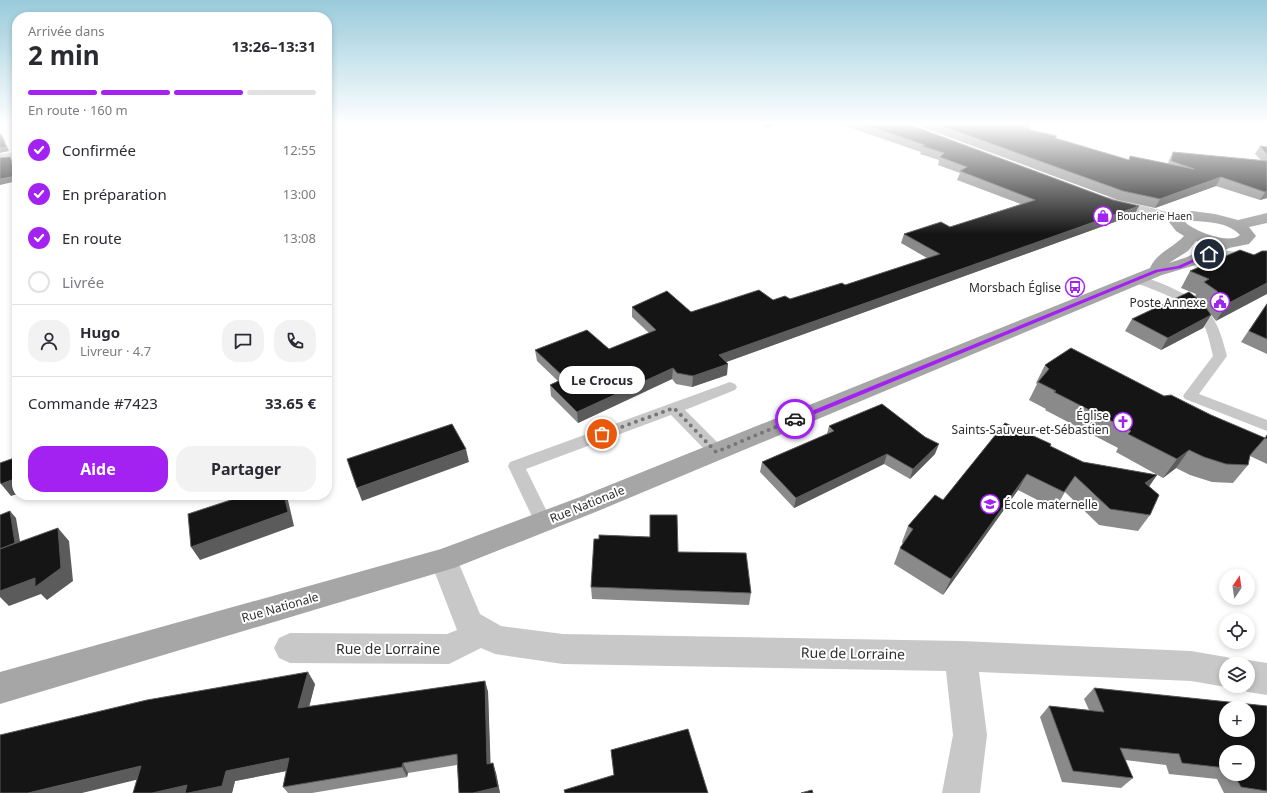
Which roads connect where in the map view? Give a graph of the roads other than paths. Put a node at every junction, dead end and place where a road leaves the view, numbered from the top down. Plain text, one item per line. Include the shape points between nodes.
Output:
1 (1099, 198) edge
2 (1267, 218) edge
3 (1179, 219) junction
4 (1235, 225) junction
5 (1193, 235) junction
6 (1230, 243) junction
7 (1209, 254) junction
8 (1262, 264) edge
9 (1147, 275) junction
10 (730, 387) dead end
11 (674, 408) junction
12 (1267, 426) edge
13 (716, 452) junction
14 (543, 522) junction
15 (444, 560) junction
16 (483, 632) junction
17 (290, 648) dead end
18 (961, 656) junction
19 (1219, 671) edge
20 (1255, 677) edge
21 (1267, 679) edge
22 (0, 688) edge
23 (967, 791) edge

1 - 3 street
2 - 4 main road
3 - 4 main road via 1184,216 1203,216
3 - 5 main road via 1179,226
4 - 6 main road, Rue Nationale via 1248,236 1246,240
5 - 6 main road
5 - 9 main road, Rue Nationale via 1182,248 1161,261
6 - 7 main road, Rue Nationale
6 - 8 street
7 - 8 street via 1226,255
7 - 9 main road, Rue Nationale via 1179,267
9 - 12 lane via 1190,303 1205,316 1213,331 1220,356 1190,396
9 - 13 main road, Rue Nationale
10 - 11 lane
11 - 13 lane
11 - 14 lane via 516,466
13 - 14 main road, Rue Nationale
14 - 15 main road, Rue Nationale
15 - 16 street, Rue de Lorraine via 469,623
15 - 22 main road, Rue Nationale
16 - 17 street, Rue de Lorraine via 449,649
16 - 18 street, Rue de Lorraine via 495,640 563,649
18 - 19 street, Rue de Lorraine via 1191,666
18 - 23 street via 970,735
20 - 21 street

